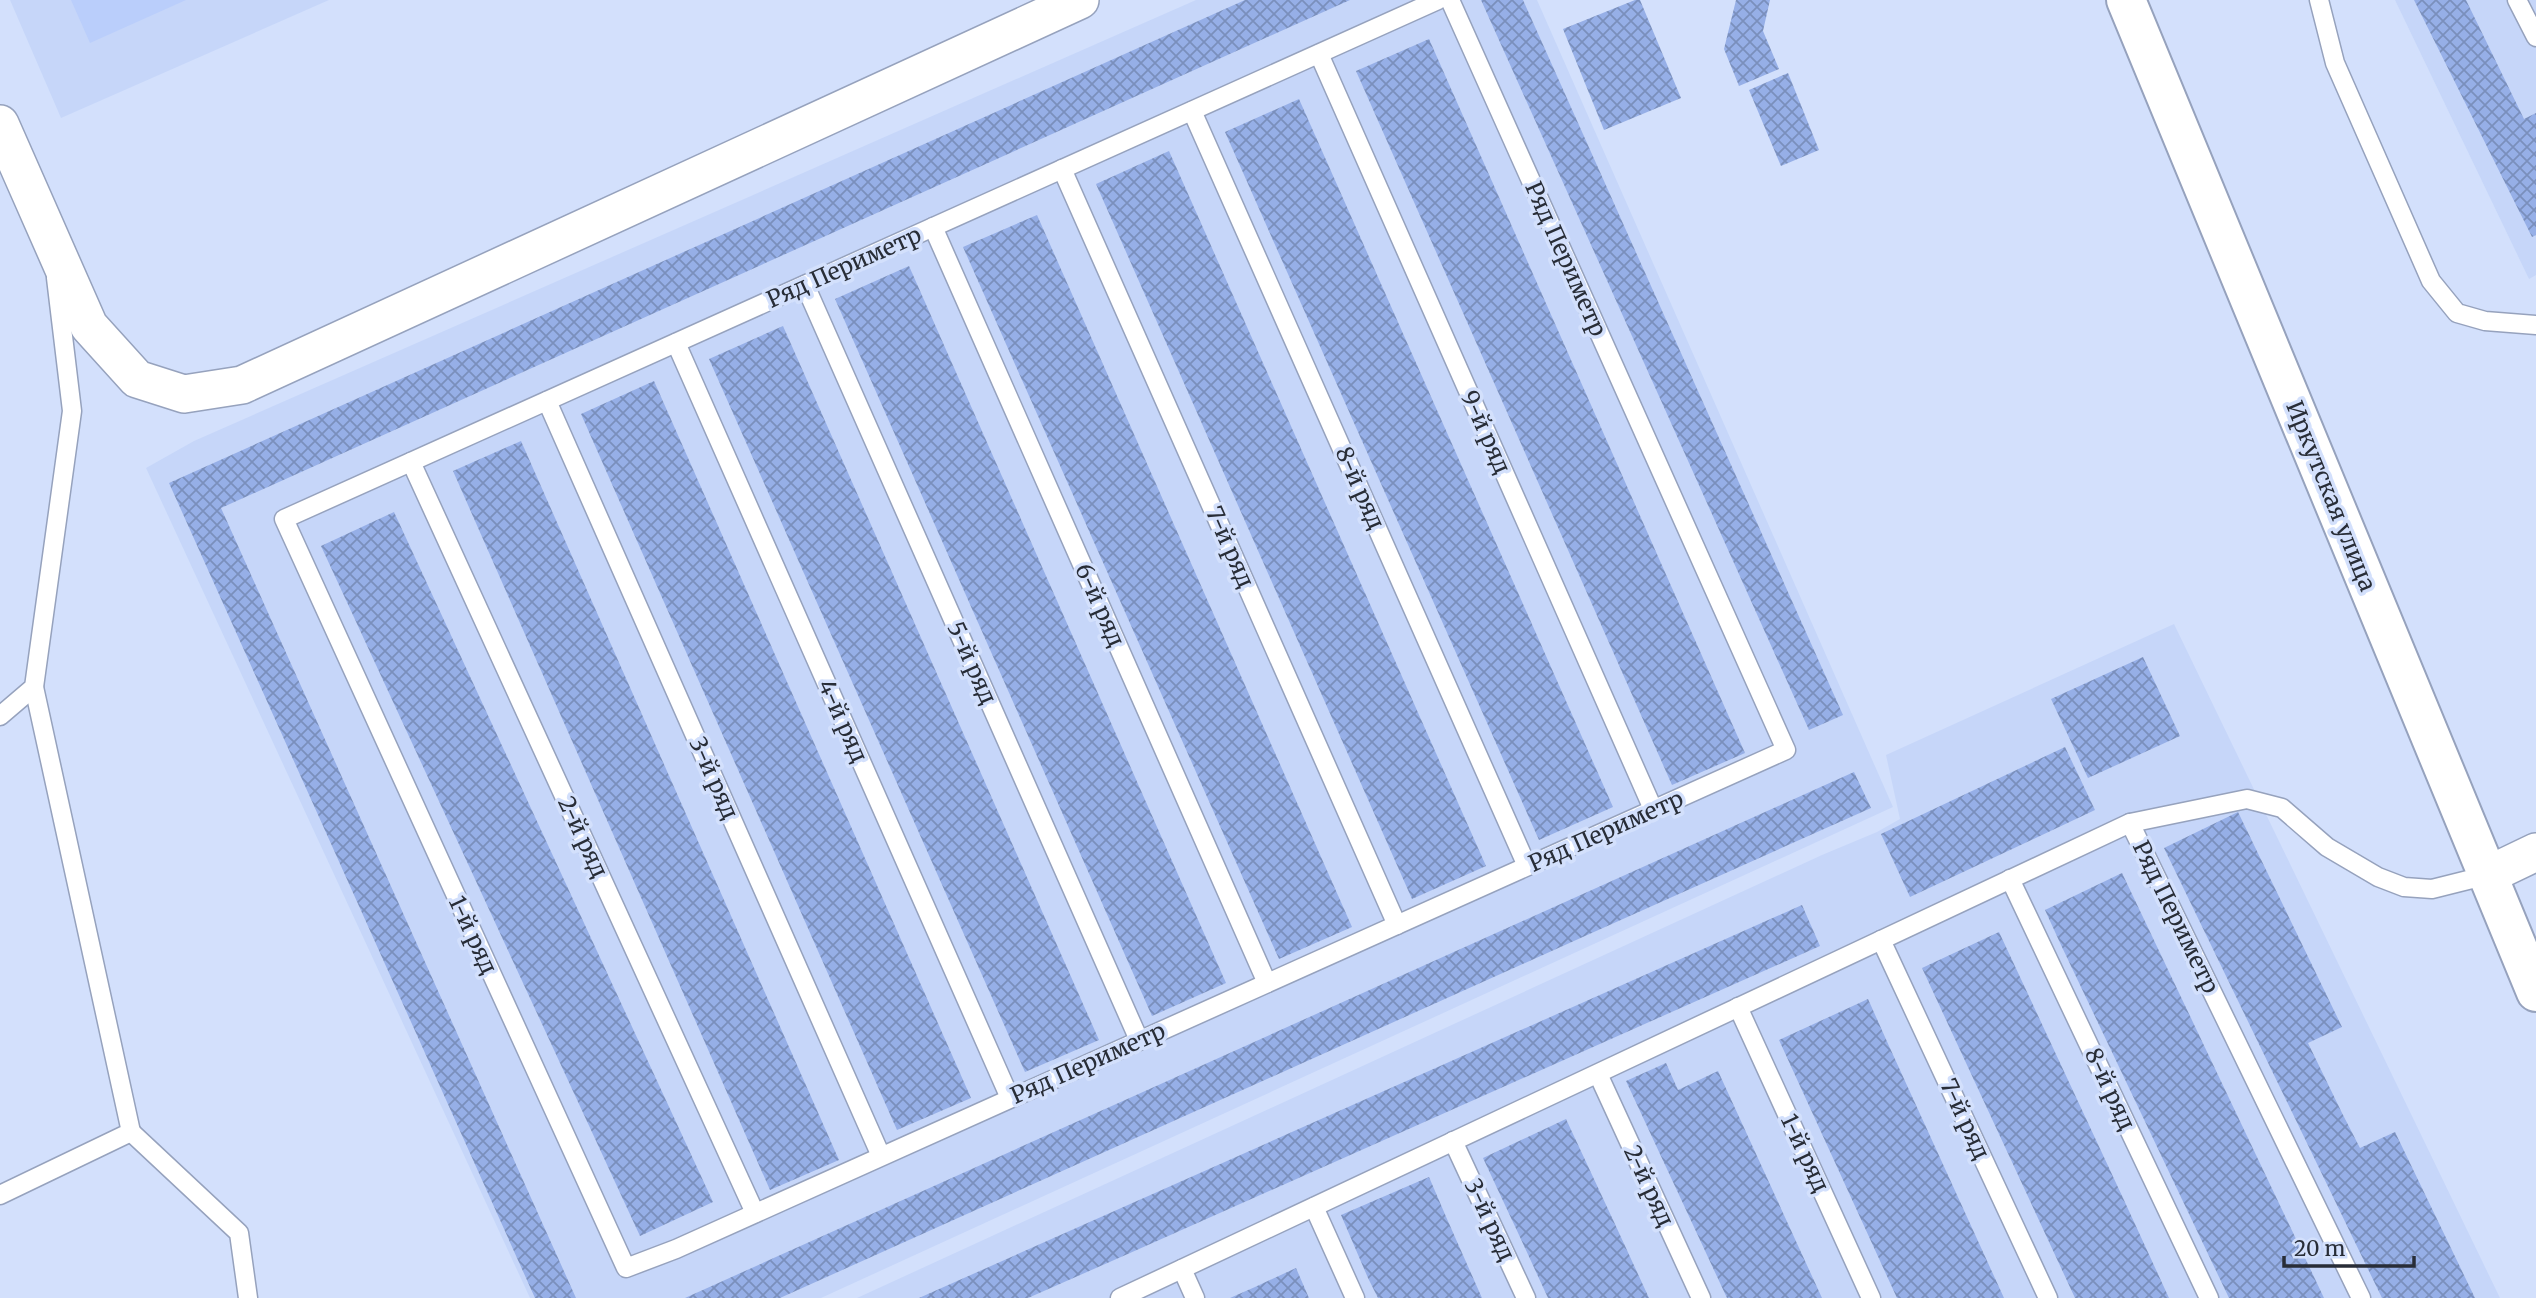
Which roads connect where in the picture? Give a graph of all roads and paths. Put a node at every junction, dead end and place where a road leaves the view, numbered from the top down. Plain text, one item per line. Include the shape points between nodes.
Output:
1 (1080, 0) edge
2 (1438, 0) edge
3 (1450, 0) edge
4 (2126, 0) edge
5 (2319, 0) edge
6 (2518, 0) edge
7 (2536, 37) edge
8 (1319, 54) junction
9 (1192, 111) junction
10 (0, 124) edge
11 (1062, 169) junction
12 (933, 228) junction
13 (51, 240) junction
14 (805, 285) junction
15 (2536, 325) edge
16 (676, 343) junction
17 (547, 401) junction
18 (411, 462) junction
19 (299, 553) joint
20 (34, 687) junction
21 (0, 716) edge
22 (1653, 810) junction
23 (2130, 823) junction
24 (2536, 852) edge
25 (1527, 866) junction
26 (2488, 875) junction
27 (2010, 879) junction
28 (1397, 925) junction
29 (1881, 940) junction
30 (1267, 983) junction
31 (2536, 992) edge
32 (1738, 1007) junction
33 (1139, 1040) junction
34 (1598, 1074) junction
35 (1010, 1098) junction
36 (131, 1132) junction
37 (1453, 1141) junction
38 (881, 1156) junction
39 (0, 1195) edge
40 (1314, 1207) junction
41 (755, 1213) junction
42 (676, 1249) joint
43 (1182, 1269) junction
44 (248, 1298) edge
45 (1120, 1298) edge
46 (1195, 1298) edge
47 (1355, 1298) edge
48 (1526, 1298) edge
49 (1701, 1298) edge
50 (1871, 1298) edge
51 (2048, 1298) edge
52 (2209, 1298) edge
53 (2361, 1298) edge

1 - 13 street via 242,385 184,394 137,379 89,326
2 - 8 lane, Ряд Периметр
3 - 22 lane, Ряд Периметр via 1786,750
4 - 26 street, Иркутская улица
5 - 15 lane via 2335,63 2431,281 2457,313 2485,321
6 - 7 lane
8 - 9 lane, Ряд Периметр
8 - 22 lane, 9-й ряд
9 - 11 lane, Ряд Периметр
9 - 25 lane, 8-й ряд
10 - 13 street
11 - 12 lane, Ряд Периметр
11 - 28 lane, 7-й ряд
12 - 14 lane, Ряд Периметр
12 - 30 lane, 6-й ряд
13 - 20 lane via 72,411
14 - 16 lane, Ряд Периметр
14 - 33 lane, 5-й ряд
16 - 17 lane, Ряд Периметр
16 - 35 lane, 4-й ряд
17 - 18 lane, Ряд Периметр
17 - 38 lane, 3-й ряд
18 - 19 lane, Ряд Периметр via 284,519
18 - 41 lane, 2-й ряд
19 - 42 lane, 1-й ряд via 626,1268
20 - 21 lane
20 - 36 lane
22 - 25 lane, Ряд Периметр
23 - 26 lane via 2248,799 2282,808 2327,847 2404,887 2432,889
23 - 27 lane, Ряд Периметр
23 - 53 lane, Ряд Периметр
24 - 26 street
25 - 28 lane, Ряд Периметр
26 - 31 street, Иркутская улица
27 - 29 lane, Ряд Периметр
27 - 52 lane, 8-й ряд
28 - 30 lane, Ряд Периметр
29 - 32 lane, Ряд Периметр
29 - 51 lane, 7-й ряд
30 - 33 lane, Ряд Периметр
32 - 34 lane, Ряд Периметр
32 - 50 lane, 1-й ряд
33 - 35 lane, Ряд Периметр
34 - 37 lane, Ряд Периметр
34 - 49 lane, 2-й ряд
35 - 38 lane, Ряд Периметр
36 - 39 lane
36 - 44 lane via 239,1233
37 - 40 lane, Ряд Периметр
37 - 48 lane, 3-й ряд
38 - 41 lane, Ряд Периметр
40 - 43 lane, Ряд Периметр
40 - 47 lane
41 - 42 lane, Ряд Периметр
43 - 45 lane, Ряд Периметр
43 - 46 lane

